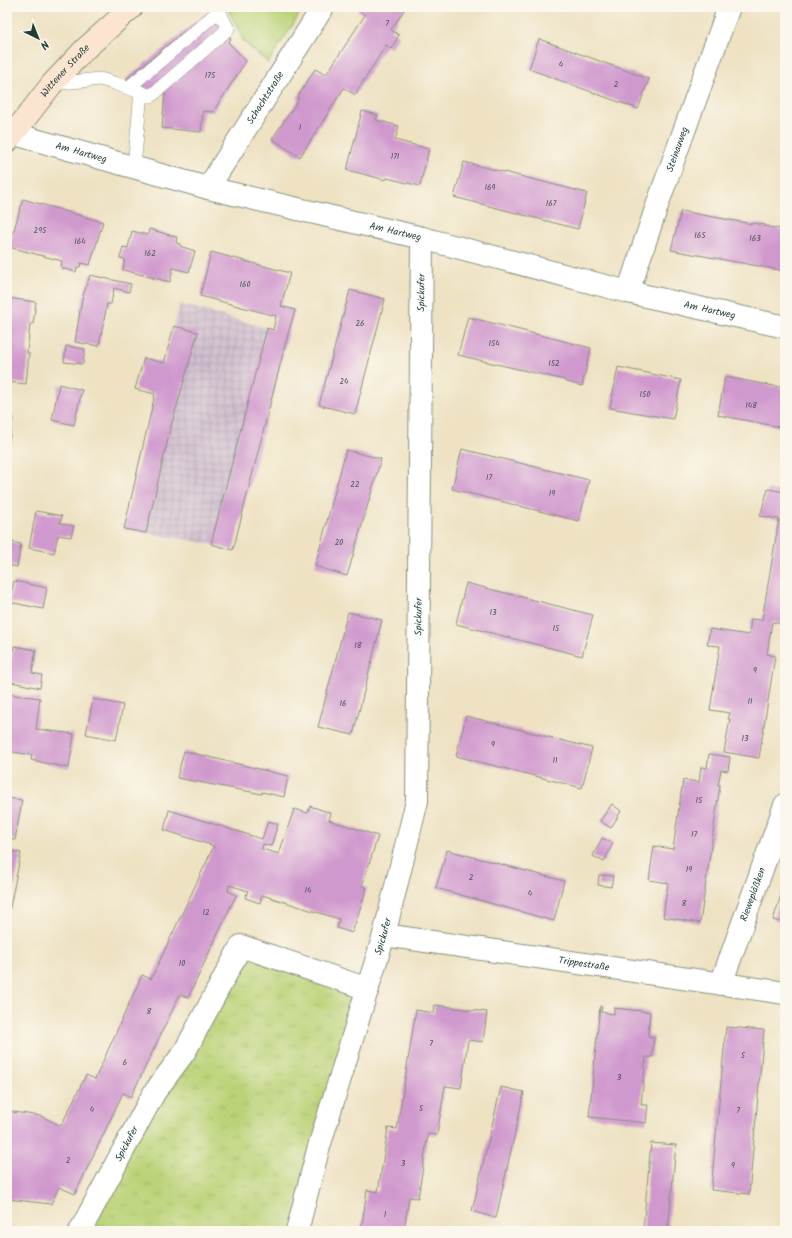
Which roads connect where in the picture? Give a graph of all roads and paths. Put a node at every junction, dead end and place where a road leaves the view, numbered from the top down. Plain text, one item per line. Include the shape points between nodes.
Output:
1 (132, 7) edge
2 (324, 7) edge
3 (729, 7) edge
4 (218, 9) edge
5 (52, 84) junction
6 (128, 88) junction
7 (141, 92) junction
8 (9, 136) edge
9 (134, 167) junction
10 (208, 188) junction
11 (422, 238) junction
12 (628, 292) junction
13 (785, 327) edge
14 (785, 805) edge
15 (384, 935) junction
16 (721, 984) junction
17 (368, 989) junction
18 (785, 993) edge
19 (80, 1231) edge
20 (297, 1231) edge

1 - 5 main road, Wittener Straße via 85,49
2 - 10 street, Schachtstraße
3 - 12 street, Steinauweg
4 - 6 lane
4 - 7 lane via 228,30 151,96
5 - 6 lane via 100,79
5 - 8 main road, Wittener Straße
6 - 7 lane
7 - 9 lane
8 - 9 street, Am Hartweg
9 - 10 street, Am Hartweg
10 - 11 street, Am Hartweg
11 - 12 street, Am Hartweg
11 - 15 street, Spickufer via 417,801
12 - 13 street, Am Hartweg
14 - 16 street, Riewepläßken
15 - 16 street, Trippestraße
15 - 17 street, Spickufer
16 - 18 street, Trippestraße
17 - 19 street, Spickufer via 241,946 185,1051 154,1093
17 - 20 street, Spickufer via 321,1142

